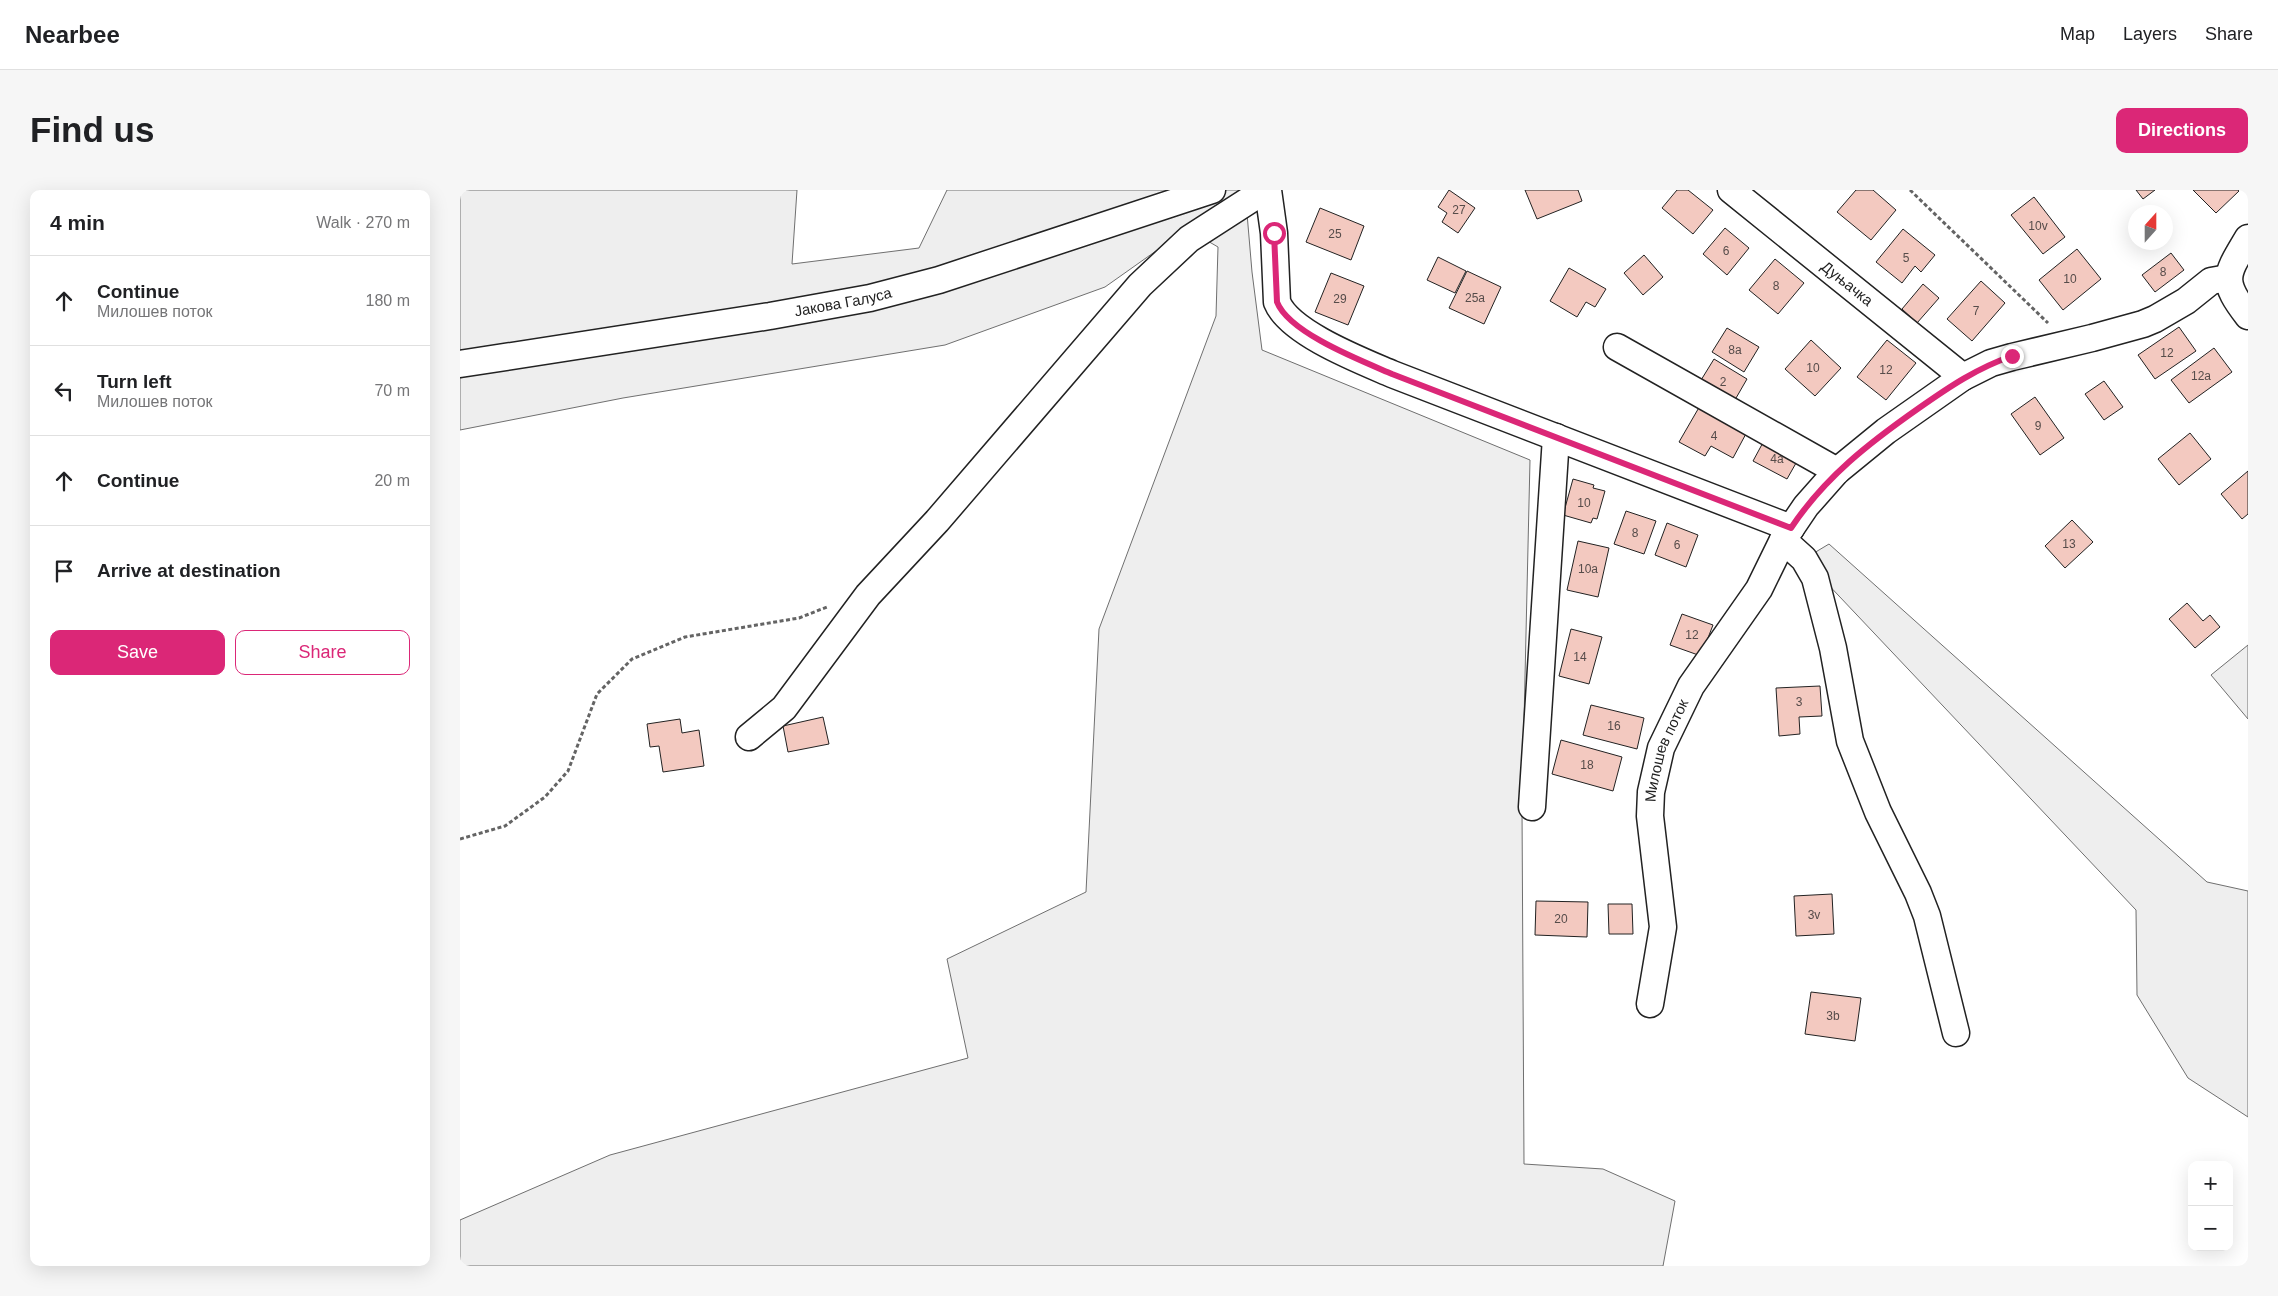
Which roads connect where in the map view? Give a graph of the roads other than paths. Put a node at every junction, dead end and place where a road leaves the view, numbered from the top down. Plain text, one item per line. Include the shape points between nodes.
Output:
1 (1212, 190) edge
2 (1266, 190) edge
3 (1731, 190) edge
4 (2248, 238) edge
5 (2228, 278) junction
6 (2248, 316) edge
7 (1617, 347) dead end
8 (460, 364) edge
9 (1963, 377) junction
10 (1556, 437) junction
11 (1837, 471) junction
12 (1787, 534) junction
13 (749, 737) dead end
14 (1532, 807) dead end
15 (1650, 1004) dead end
16 (1956, 1034) dead end

1 - 8 street, Јакова Галуса via 947,278 885,294 800,311
2 - 10 street via 1274,233 1277,302 1281,312 1290,320 1349,356
2 - 13 street via 1189,238 1140,285 937,522 868,595 784,708
3 - 9 street, Дуњачка
4 - 5 street
5 - 6 street via 2232,295
5 - 9 street, Милошев поток via 2211,281 2156,319 1990,363
7 - 11 street
9 - 11 street, Милошев поток via 1886,431
10 - 12 street
10 - 14 street
11 - 12 street, Милошев поток via 1806,506
12 - 15 street, Милошев поток via 1759,589 1690,686 1661,748 1650,792 1650,816 1663,927
12 - 16 street via 1815,578 1833,648 1850,741 1878,812 1927,916

